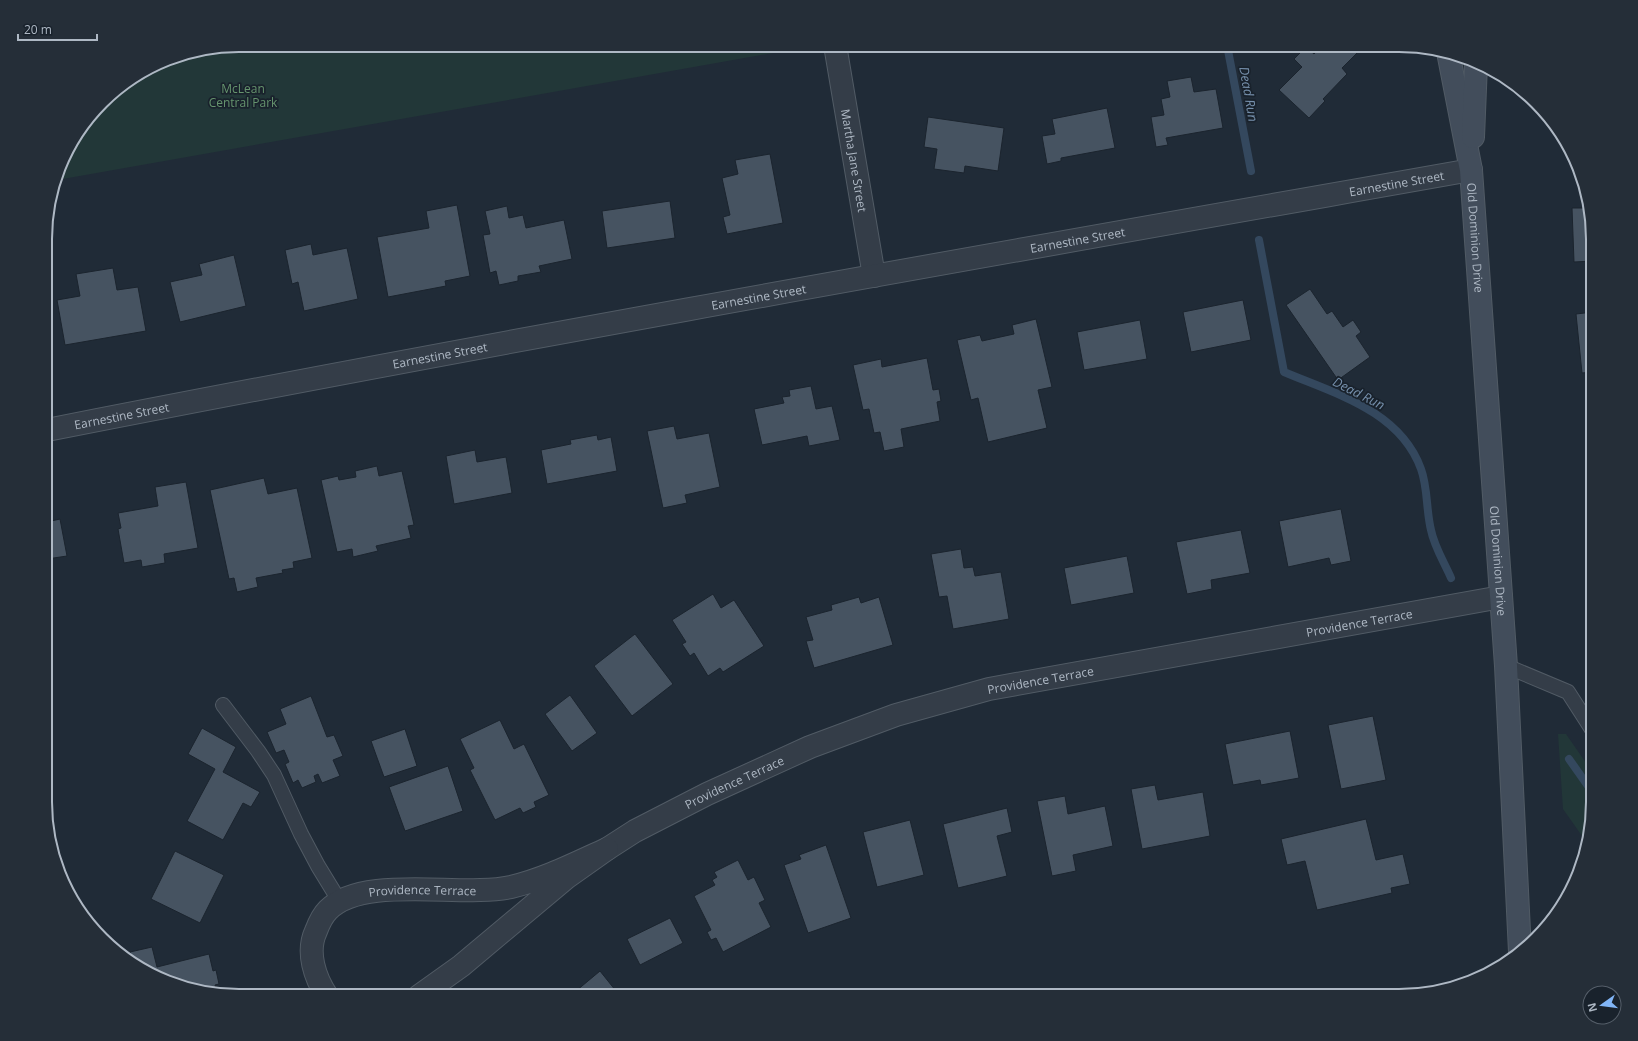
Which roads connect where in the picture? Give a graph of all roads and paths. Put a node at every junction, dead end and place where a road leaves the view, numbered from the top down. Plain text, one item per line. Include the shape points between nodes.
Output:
1 (836, 52) edge
2 (1449, 59) edge
3 (1476, 69) edge
4 (1471, 170) junction
5 (874, 276) junction
6 (52, 429) edge
7 (1501, 597) junction
8 (1506, 666) junction
9 (223, 705) dead end
10 (1586, 721) edge
11 (607, 849) junction
12 (340, 902) junction
13 (1520, 944) edge
14 (323, 989) edge
15 (430, 989) edge

1 - 5 street, Martha Jane Street
2 - 4 main road, Old Dominion Drive
3 - 4 main road, Old Dominion Drive
4 - 5 street, Earnestine Street
4 - 7 main road, Old Dominion Drive
5 - 6 street, Earnestine Street
7 - 8 main road, Old Dominion Drive
7 - 11 street, Providence Terrace via 1012,685 896,715 810,747 707,794 635,831
8 - 10 lane via 1568,692
8 - 13 main road, Old Dominion Drive
9 - 12 lane via 274,775 301,834
11 - 12 street, Providence Terrace via 553,874 511,887 486,891 392,890 361,893
11 - 15 street, Providence Terrace via 566,878
12 - 14 street, Providence Terrace via 328,910 312,938 315,974

